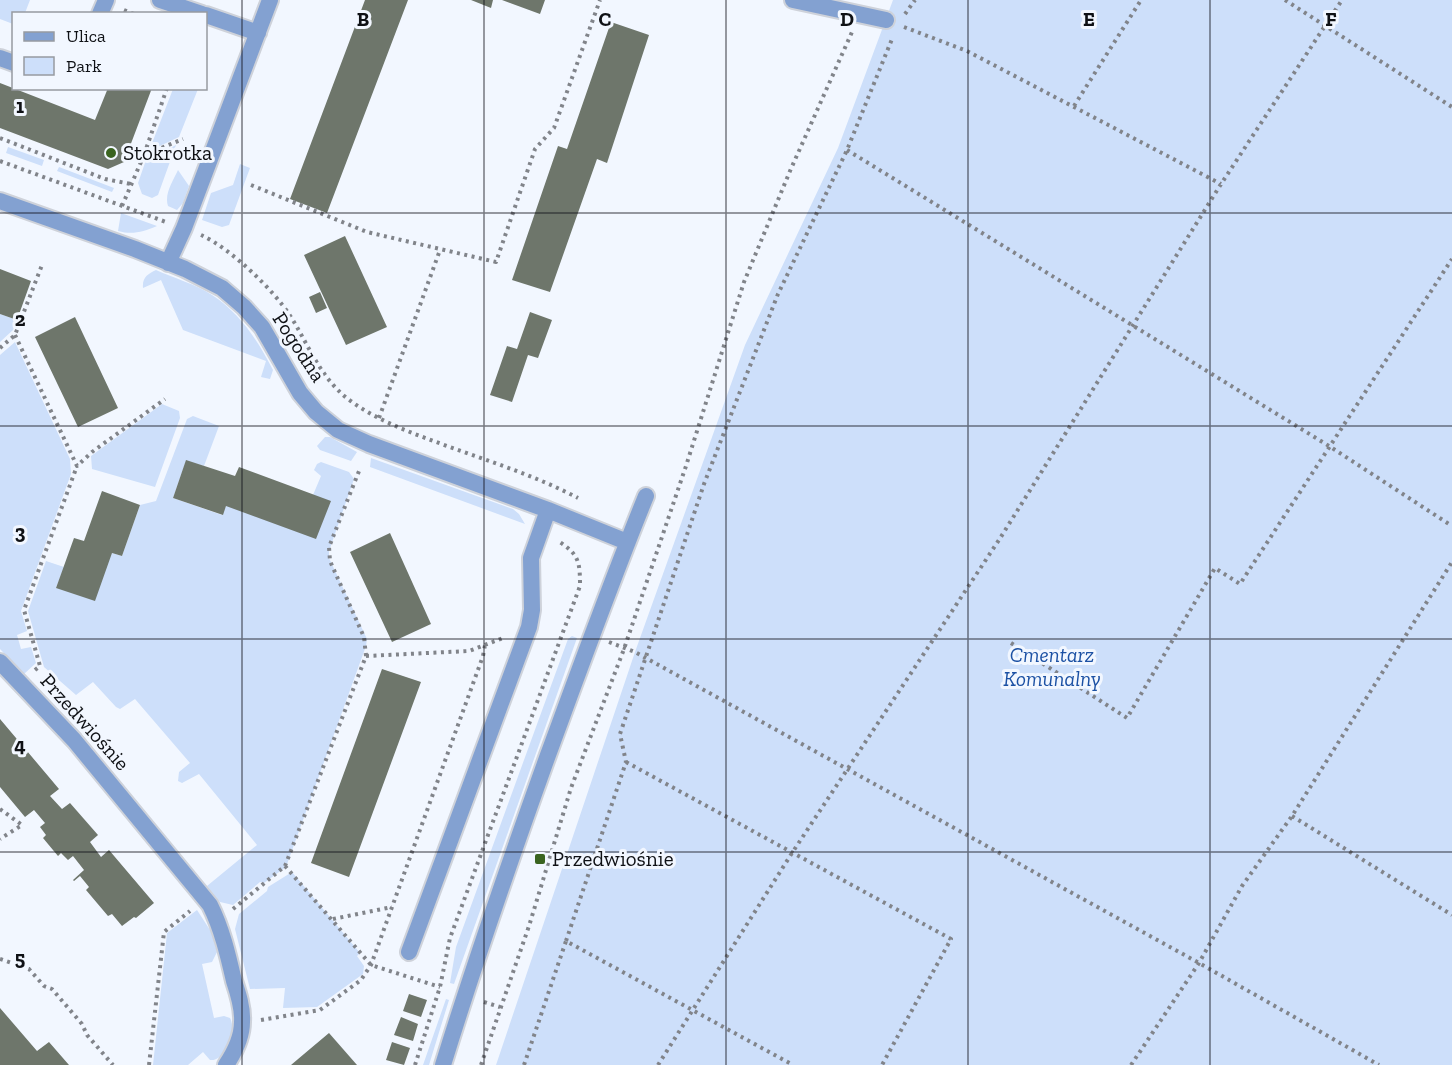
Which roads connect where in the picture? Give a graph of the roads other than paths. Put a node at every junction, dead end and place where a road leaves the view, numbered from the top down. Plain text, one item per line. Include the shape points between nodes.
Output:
1 (160, 0) edge
2 (270, 0) edge
3 (793, 0) edge
4 (197, 12) edge
5 (207, 15) edge
6 (892, 23) road end
7 (258, 33) junction
8 (0, 201) edge
9 (168, 262) junction
10 (646, 496) dead end
11 (548, 510) junction
12 (627, 542) junction
13 (0, 662) edge
14 (409, 952) dead end
15 (226, 1065) edge
16 (443, 1065) edge

1 - 4 street
2 - 7 street
3 - 6 street
5 - 7 street
7 - 9 street
8 - 9 street, Pogodna
9 - 11 street, Pogodna via 216,285 244,307 269,338 300,393 338,430
10 - 12 street
11 - 12 street, Pogodna
11 - 14 street via 531,558 529,627
12 - 16 street via 527,814
13 - 15 street, Przedwiośnie via 74,740 206,899 218,921 243,1023

